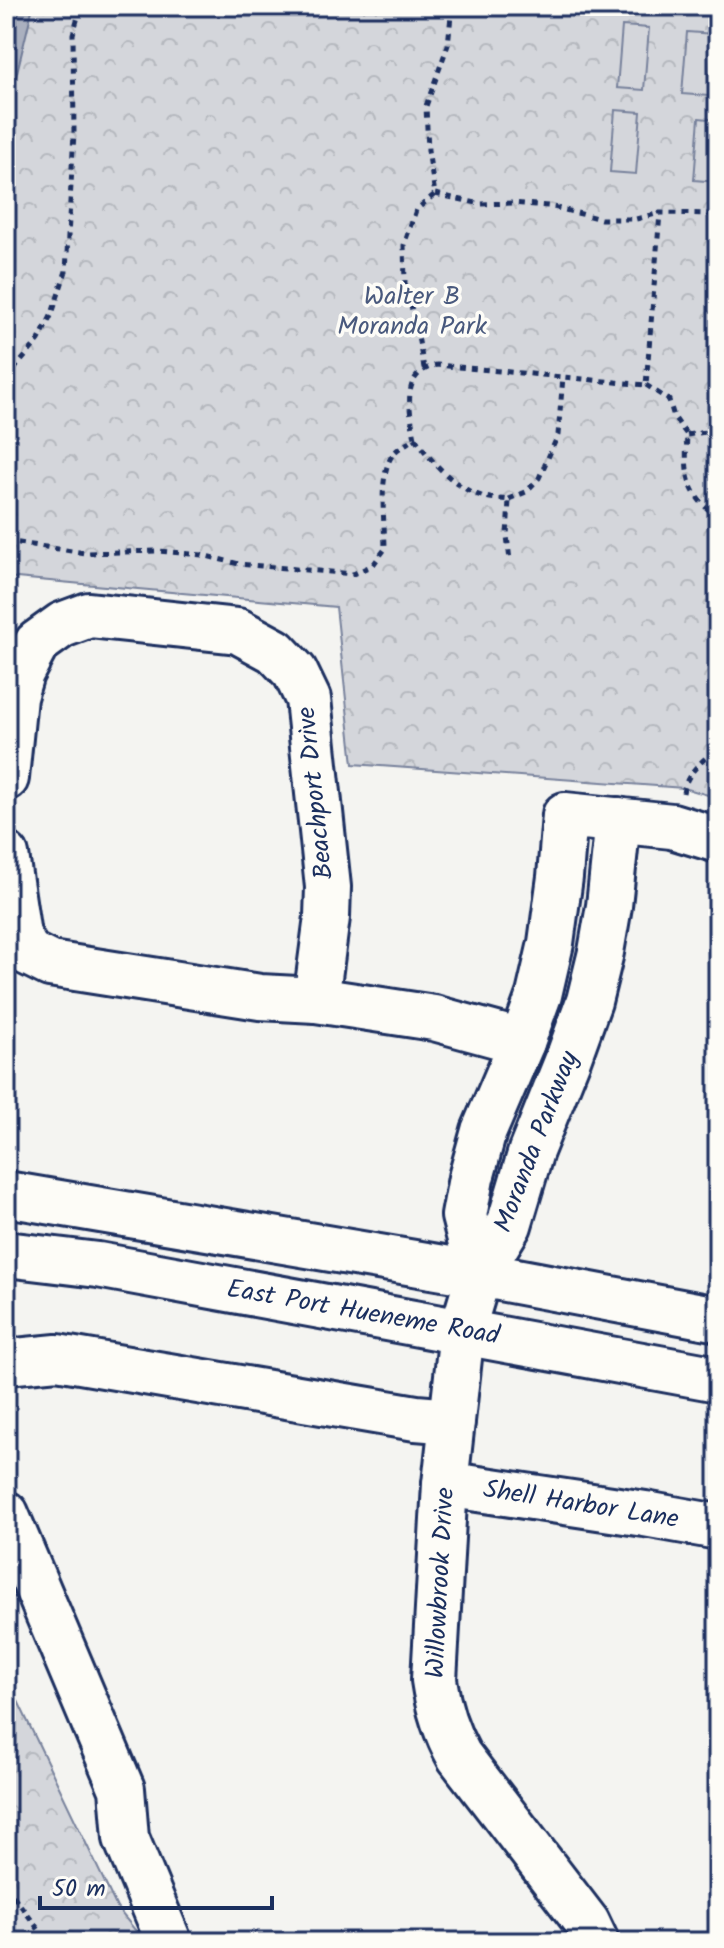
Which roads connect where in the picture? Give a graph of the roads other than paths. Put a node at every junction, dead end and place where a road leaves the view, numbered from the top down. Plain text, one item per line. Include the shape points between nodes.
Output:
1 (6, 778) edge
2 (618, 820) junction
3 (718, 840) edge
4 (6, 855) edge
5 (316, 1000) junction
6 (522, 1042) junction
7 (6, 1194) edge
8 (6, 1254) edge
9 (479, 1274) junction
10 (718, 1319) edge
11 (462, 1331) junction
12 (6, 1362) edge
13 (718, 1379) edge
14 (452, 1421) junction
15 (445, 1484) junction
16 (6, 1514) edge
17 (718, 1527) edge
18 (169, 1942) edge
19 (596, 1942) edge

1 - 5 street, Beachport Drive via 21,673 37,643 62,625 89,615 238,631 275,651 295,672 308,699 328,887
2 - 3 street via 672,826
2 - 6 street, Moranda Parkway via 565,815 551,943
2 - 9 street, Moranda Parkway via 609,906 589,1001 531,1151 509,1225
4 - 5 street via 18,935 28,953 50,964 260,997
5 - 6 street via 434,1018
6 - 9 street, Moranda Parkway via 484,1131 466,1203 464,1216
7 - 9 street
8 - 11 street, East Port Hueneme Road via 98,1265
9 - 10 street
9 - 11 street, Willowbrook Drive
11 - 13 street, East Port Hueneme Road
11 - 14 street, Willowbrook Drive
12 - 14 street via 69,1358
14 - 15 street, Willowbrook Drive
15 - 17 street, Shell Harbor Lane
15 - 19 street, Willowbrook Drive via 434,1680 438,1708 459,1756 587,1923
16 - 18 street via 122,1789 126,1838

